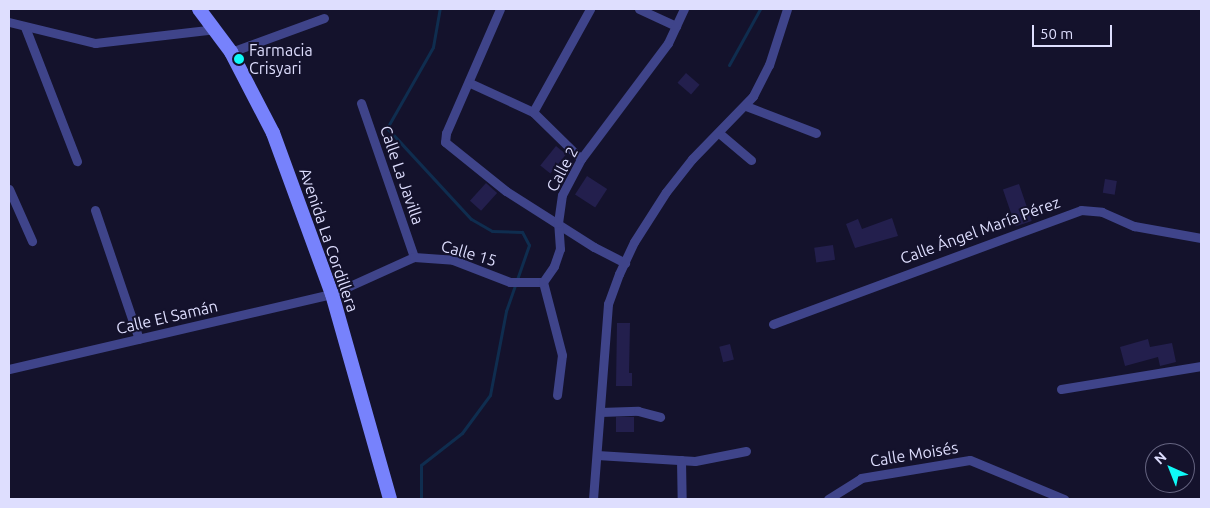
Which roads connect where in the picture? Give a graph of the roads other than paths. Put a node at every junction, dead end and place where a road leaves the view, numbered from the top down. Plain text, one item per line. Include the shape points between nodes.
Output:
1 (199, 9) edge
2 (500, 9) edge
3 (590, 9) edge
4 (638, 9) edge
5 (684, 9) edge
6 (787, 9) edge
7 (324, 18) dead end
8 (9, 22) edge
9 (676, 26) junction
10 (24, 27) junction
11 (216, 29) junction
12 (231, 52) junction
13 (470, 83) junction
14 (361, 102) dead end
15 (746, 106) junction
16 (533, 112) junction
17 (719, 133) junction
18 (816, 133) dead end
19 (581, 159) junction
20 (751, 160) dead end
21 (77, 161) dead end
22 (9, 189) edge
23 (95, 210) dead end
24 (558, 223) junction
25 (1201, 238) edge
26 (32, 241) dead end
27 (414, 257) junction
28 (625, 263) junction
29 (543, 282) junction
30 (332, 294) junction
31 (773, 324) dead end
32 (139, 339) junction
33 (1201, 366) edge
34 (9, 368) edge
35 (1061, 389) dead end
36 (557, 395) dead end
37 (600, 412) junction
38 (660, 417) dead end
39 (746, 451) dead end
40 (597, 456) junction
41 (682, 460) junction
42 (833, 498) edge
43 (390, 499) edge
44 (593, 499) edge
45 (682, 499) edge
46 (1064, 499) edge

1 - 11 main road, Avenida La Cordillera
2 - 13 street
3 - 16 street
4 - 9 street
5 - 9 street, Calle 2
6 - 15 street via 769,64
7 - 12 street
8 - 10 street
9 - 19 street, Calle 2 via 632,95
10 - 11 street via 95,43
10 - 21 street
11 - 12 main road, Avenida La Cordillera
12 - 30 main road, Avenida La Cordillera via 273,133
13 - 16 street
13 - 24 street via 446,133 445,142 506,190
14 - 27 street, Calle La Javilla
15 - 17 street
15 - 18 street
16 - 19 street
17 - 20 street
17 - 28 street via 692,158 666,192
19 - 24 street, Calle 2 via 562,195
22 - 26 street
23 - 32 street
24 - 28 street
24 - 29 street, Calle 2 via 558,258
25 - 31 street, Calle Ángel María Pérez via 1134,226 1102,212 1081,210
27 - 29 street, Calle 15 via 453,260 510,282
27 - 30 street, Calle 15
28 - 37 street via 608,304
29 - 36 street via 562,355
30 - 32 street, Calle El Samán
30 - 43 main road, Avenida La Cordillera
32 - 34 street, Calle El Samán
33 - 35 street
37 - 38 street via 638,411
37 - 40 street
39 - 41 street
40 - 41 street
40 - 44 street
41 - 45 street
42 - 46 street, Calle Moisés via 861,478 970,460

